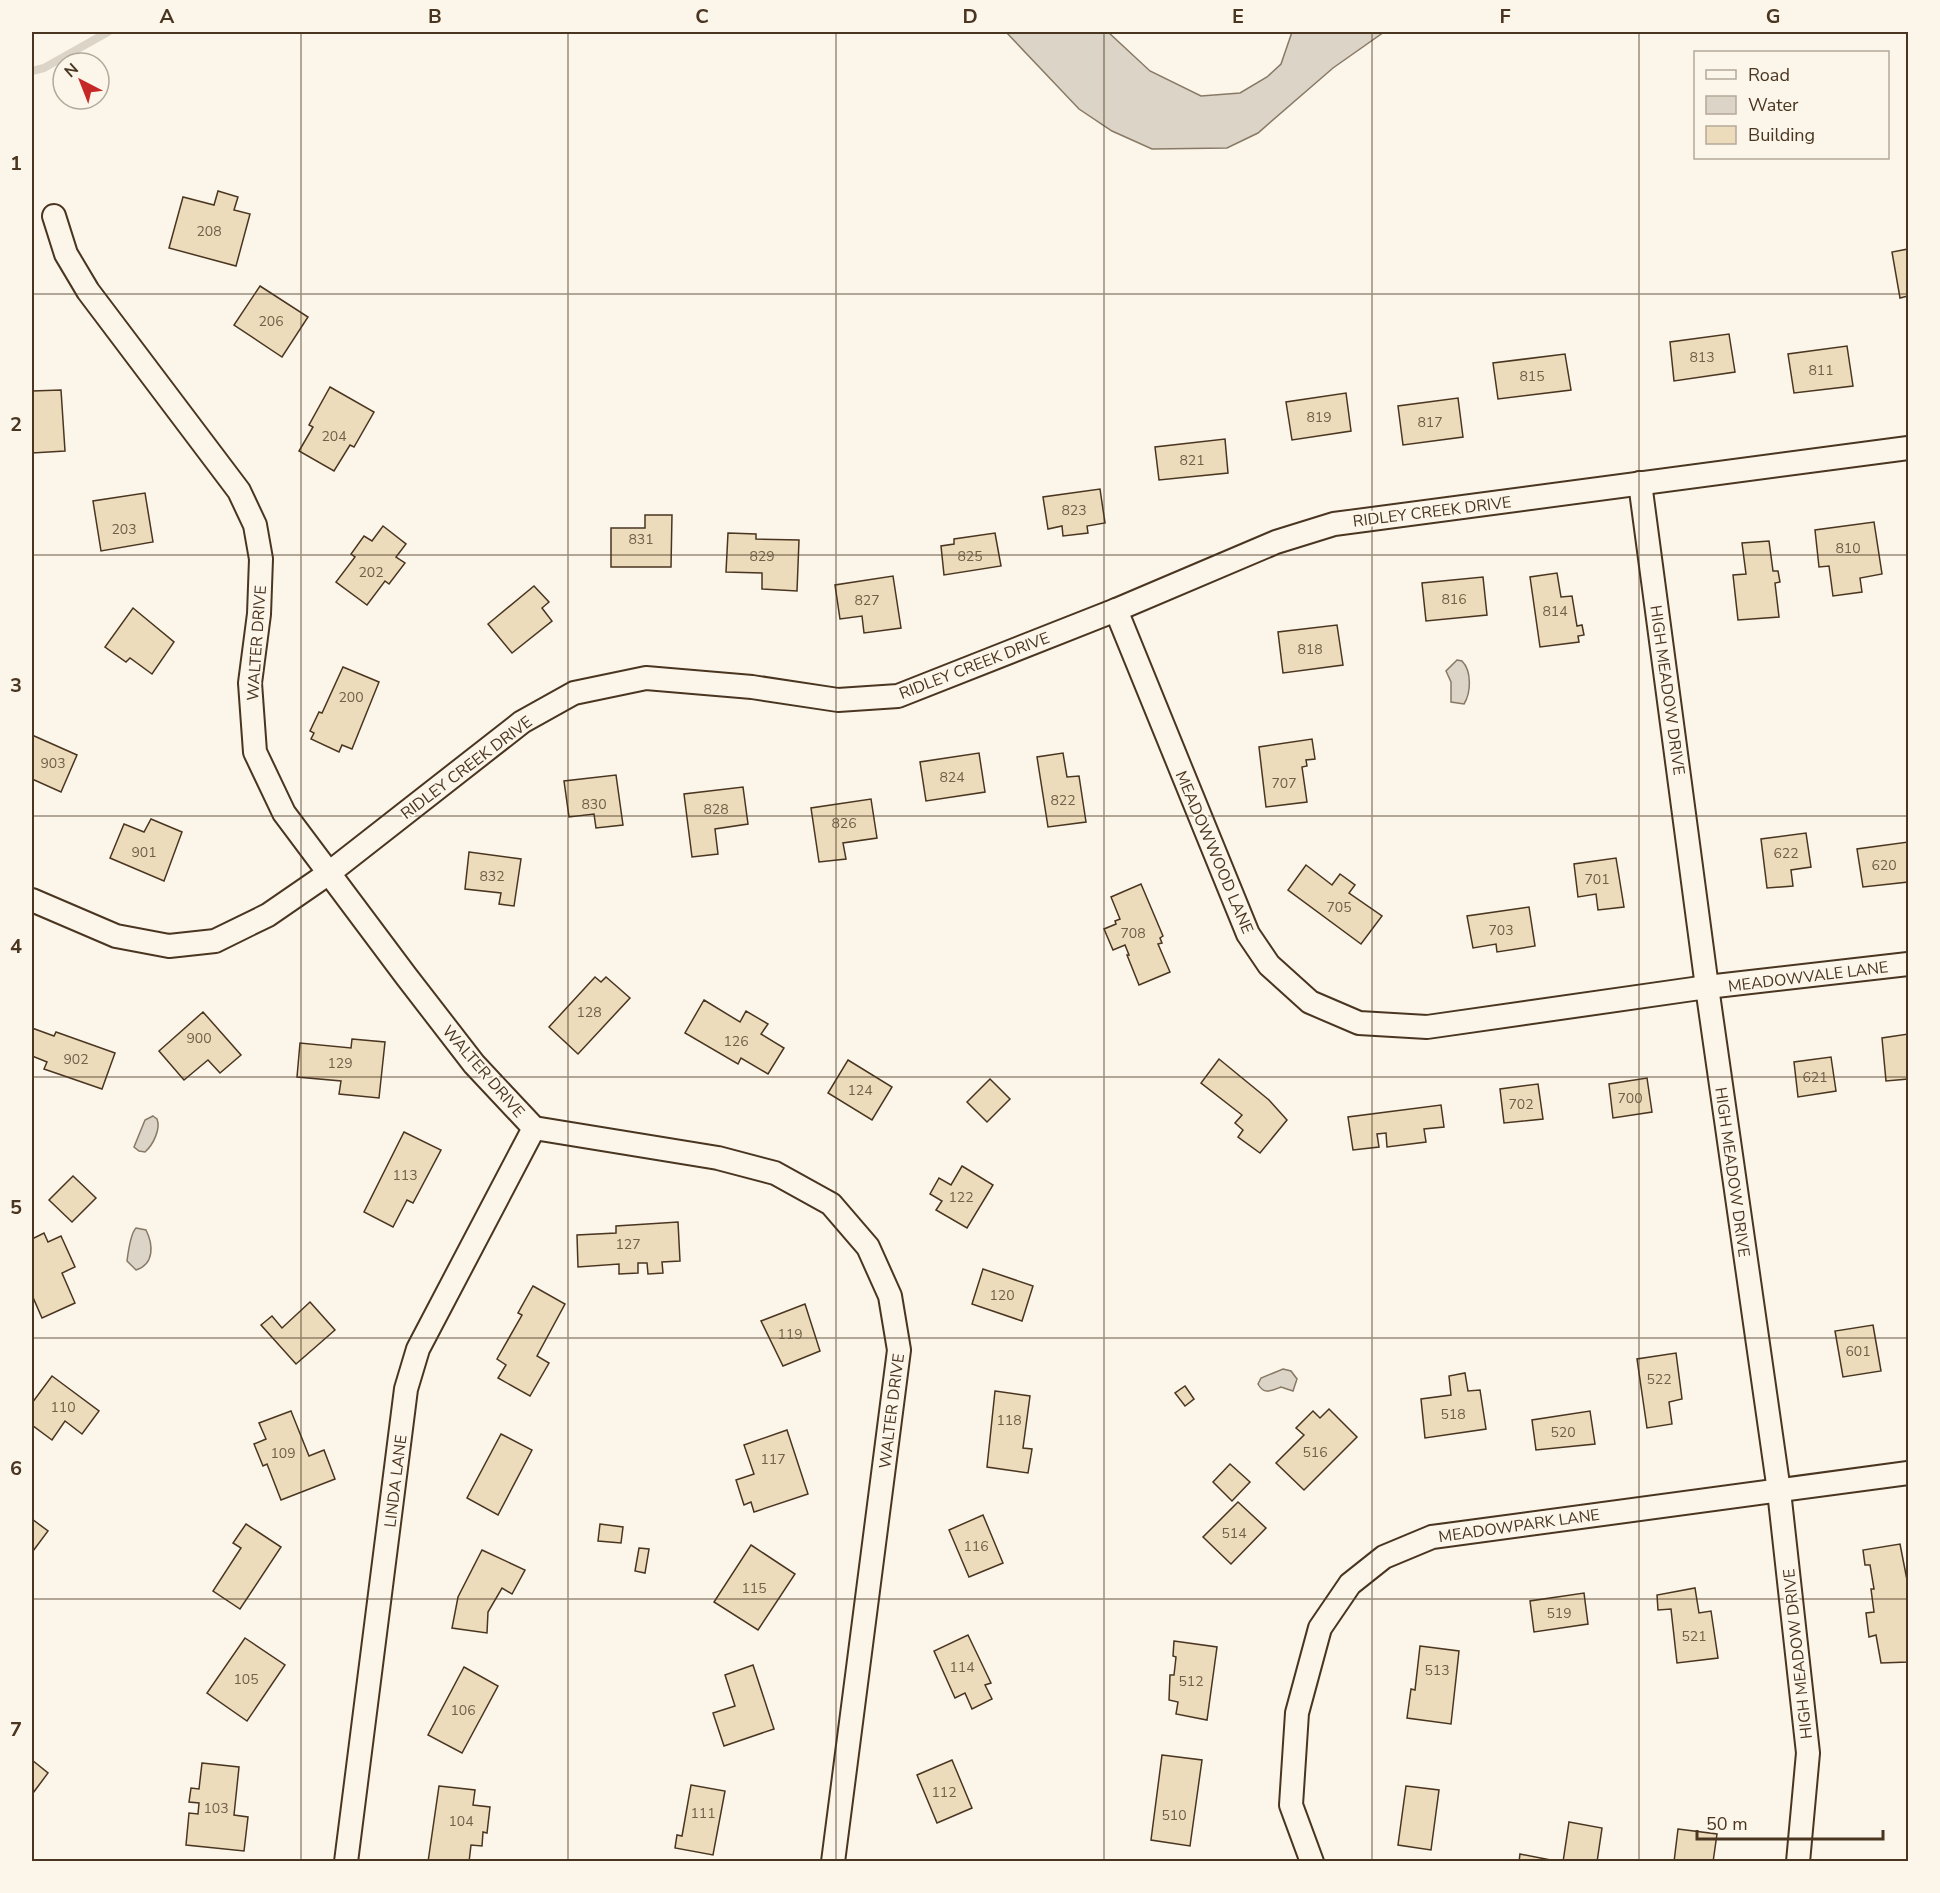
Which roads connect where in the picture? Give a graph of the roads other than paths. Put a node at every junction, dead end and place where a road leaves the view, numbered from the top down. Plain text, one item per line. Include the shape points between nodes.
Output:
1 (54, 216) dead end
2 (1908, 448) edge
3 (1640, 483) junction
4 (1116, 610) junction
5 (329, 873) junction
6 (32, 900) edge
7 (1908, 964) edge
8 (1707, 987) junction
9 (534, 1128) junction
10 (1908, 1473) edge
11 (1779, 1491) junction
12 (346, 1862) edge
13 (833, 1862) edge
14 (1312, 1862) edge
15 (1798, 1862) edge

1 - 5 street, WALTER DRIVE via 66,254 88,291 239,491 255,525 261,558 250,683 255,752 284,813
2 - 3 street, RIDLEY CREEK DRIVE
3 - 4 street, RIDLEY CREEK DRIVE via 1334,524 1276,542
3 - 8 street, HIGH MEADOW DRIVE
4 - 5 street, RIDLEY CREEK DRIVE via 898,696 838,700 752,687 646,678 574,693 522,722
4 - 8 street, MEADOWWOOD LANE via 1248,934 1269,965 1310,1002 1359,1023 1427,1027
5 - 6 street, RIDLEY CREEK DRIVE via 268,915 215,941 169,946 116,936
5 - 9 street, WALTER DRIVE via 474,1064
7 - 8 street, MEADOWVALE LANE
8 - 11 street, HIGH MEADOW DRIVE
9 - 12 street, LINDA LANE via 418,1349 406,1389
9 - 13 street, WALTER DRIVE via 718,1158 775,1173 831,1204 868,1247 890,1296 899,1353
10 - 11 street
11 - 14 street, MEADOWPARK LANE via 1432,1537 1384,1557 1350,1584 1320,1628 1297,1713 1291,1805
11 - 15 street, HIGH MEADOW DRIVE via 1808,1753

